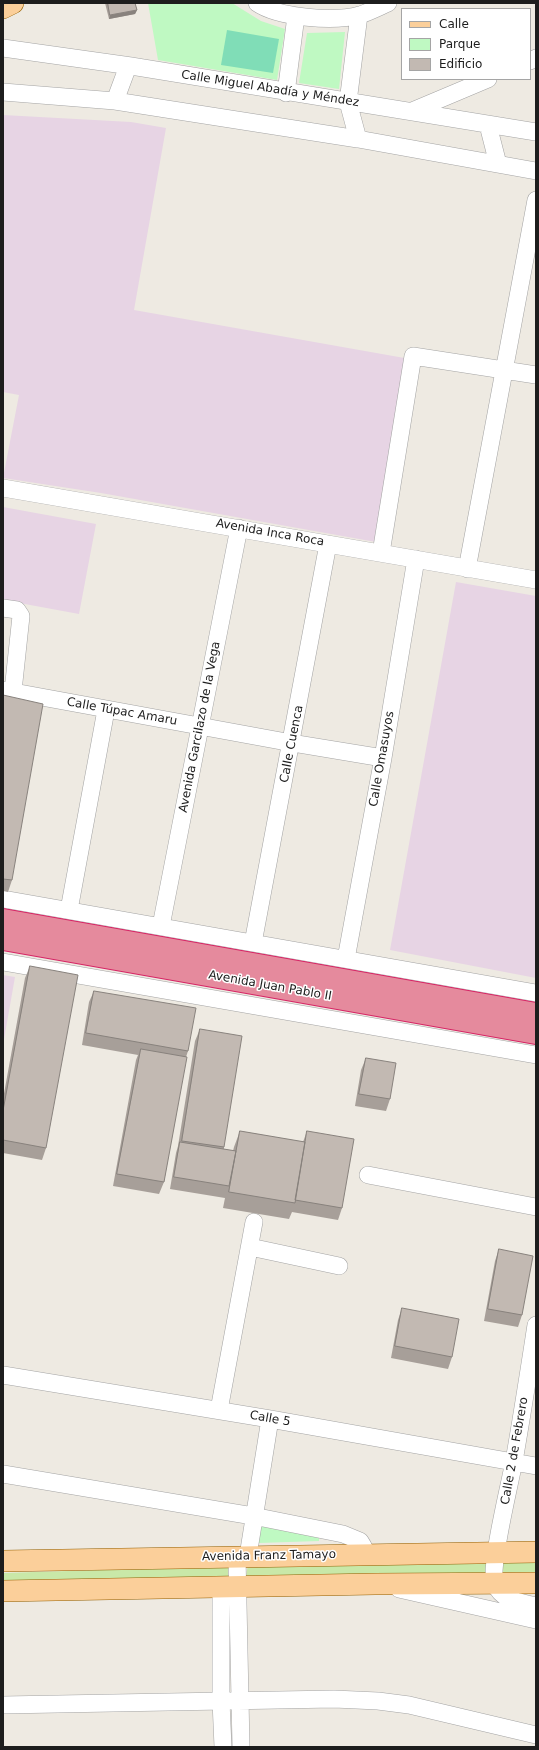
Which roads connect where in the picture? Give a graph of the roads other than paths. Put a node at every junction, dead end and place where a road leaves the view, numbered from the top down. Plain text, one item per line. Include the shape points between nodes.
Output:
1 (13, 3) edge
2 (257, 3) edge
3 (388, 3) edge
4 (3, 8) edge
5 (359, 15) junction
6 (296, 16) junction
7 (3, 48) edge
8 (128, 66) junction
9 (486, 80) edge
10 (3, 92) edge
11 (286, 93) junction
12 (115, 101) junction
13 (348, 102) junction
14 (412, 111) junction
15 (488, 124) junction
16 (536, 132) edge
17 (358, 139) junction
18 (498, 164) junction
19 (536, 171) edge
20 (536, 200) edge
21 (504, 370) junction
22 (536, 375) edge
23 (3, 488) edge
24 (239, 528) junction
25 (328, 544) junction
26 (381, 553) junction
27 (416, 560) junction
28 (467, 569) junction
29 (536, 580) edge
30 (3, 608) edge
31 (8, 691) edge
32 (106, 710) junction
33 (200, 725) junction
34 (292, 743) junction
35 (383, 758) junction
36 (3, 899) edge
37 (69, 910) junction
38 (3, 920) edge
39 (161, 926) junction
40 (3, 939) edge
41 (253, 943) junction
42 (346, 958) junction
43 (3, 962) edge
44 (536, 993) edge
45 (536, 1014) edge
46 (536, 1033) edge
47 (536, 1055) edge
48 (368, 1175) dead end
49 (536, 1207) edge
50 (254, 1222) dead end
51 (250, 1247) junction
52 (339, 1266) dead end
53 (536, 1325) edge
54 (3, 1375) edge
55 (219, 1410) junction
56 (270, 1419) junction
57 (514, 1461) junction
58 (536, 1466) edge
59 (3, 1474) edge
60 (253, 1516) junction
61 (496, 1552) junction
62 (536, 1552) edge
63 (367, 1554) junction
64 (242, 1556) junction
65 (3, 1561) edge
66 (495, 1583) junction
67 (536, 1583) edge
68 (375, 1584) junction
69 (229, 1586) junction
70 (3, 1591) edge
71 (536, 1606) edge
72 (536, 1620) edge
73 (221, 1701) junction
74 (240, 1701) junction
75 (3, 1705) edge
76 (536, 1735) edge
77 (224, 1747) edge
78 (241, 1747) edge

1 - 4 main road
2 - 6 street
3 - 5 street
5 - 6 street via 326,19
5 - 13 street
6 - 11 street
7 - 8 street, Calle Miguel Abadía y Méndez
8 - 11 street, Calle Miguel Abadía y Méndez
8 - 12 street
9 - 14 street
10 - 12 street
11 - 13 street, Calle Miguel Abadía y Méndez
12 - 17 street
13 - 14 street, Calle Miguel Abadía y Méndez
13 - 17 street
14 - 15 street, Calle Miguel Abadía y Méndez
15 - 16 street, Calle Miguel Abadía y Méndez
15 - 18 street
17 - 18 street
18 - 19 street
20 - 21 street
21 - 22 street
21 - 26 street via 413,356
21 - 28 street
23 - 24 street, Avenida Inca Roca
24 - 25 street, Avenida Inca Roca
24 - 33 street, Avenida Garcilazo de la Vega
25 - 26 street, Avenida Inca Roca
25 - 34 street, Calle Cuenca
26 - 27 street, Avenida Inca Roca
27 - 28 street, Avenida Inca Roca
27 - 35 street, Calle Omasuyos
28 - 29 street, Avenida Inca Roca
30 - 31 street via 17,610 21,616
31 - 32 street, Calle Túpac Amaru
32 - 33 street, Calle Túpac Amaru
32 - 37 street
33 - 34 street, Calle Túpac Amaru
33 - 39 street, Avenida Garcilazo de la Vega
34 - 35 street, Calle Túpac Amaru
34 - 41 street, Calle Cuenca
35 - 42 street, Calle Omasuyos
36 - 37 street
37 - 39 street
38 - 45 highway, Avenida Juan Pablo II
39 - 41 street
40 - 46 highway, Avenida Juan Pablo II
41 - 42 street
42 - 44 street
43 - 47 street, Avenida Juan Pablo II
48 - 49 street
50 - 51 street
51 - 52 street
51 - 55 street
53 - 57 street, Calle 2 de Febrero
54 - 55 street, Calle 5
55 - 56 street, Calle 5
56 - 57 street, Calle 5
56 - 60 street
57 - 58 street, Calle 5
57 - 61 street, Calle 2 de Febrero
59 - 60 street
60 - 63 street via 343,1534 360,1541
60 - 64 street
61 - 62 main road, Avenida Franz Tamayo
61 - 63 main road, Avenida Franz Tamayo
61 - 66 street, Calle 2 de Febrero
63 - 64 main road, Avenida Franz Tamayo
64 - 65 main road, Avenida Franz Tamayo
64 - 69 street
66 - 67 main road
66 - 68 main road
66 - 71 street via 501,1595 510,1600
68 - 69 main road
68 - 72 street
69 - 70 main road
69 - 73 street
69 - 74 street
73 - 74 street
73 - 75 street
73 - 77 street
74 - 76 street via 378,1701 409,1705
74 - 78 street

